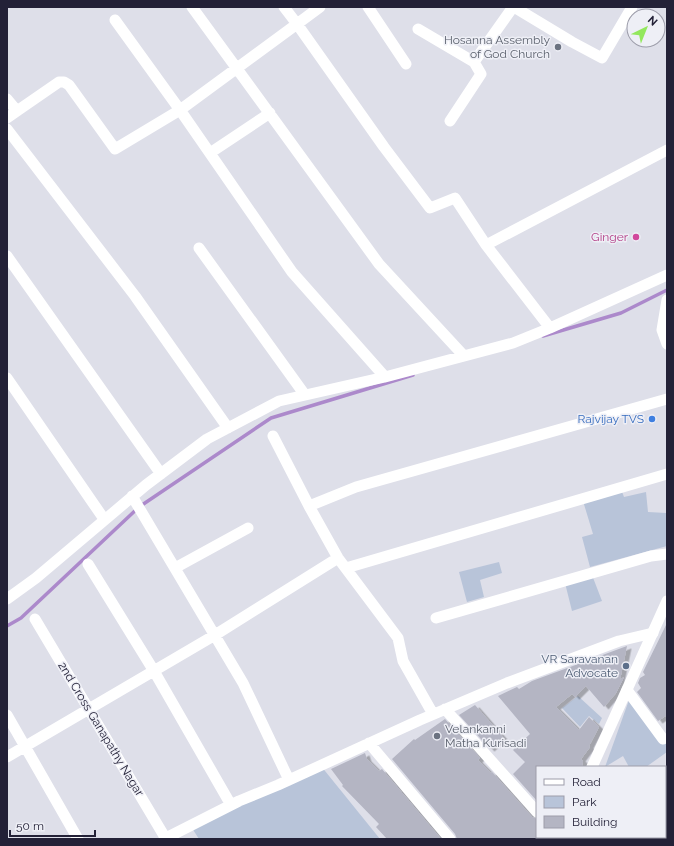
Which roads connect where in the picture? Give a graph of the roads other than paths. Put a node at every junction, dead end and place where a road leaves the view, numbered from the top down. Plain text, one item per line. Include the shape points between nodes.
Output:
1 (192, 7) edge
2 (284, 7) edge
3 (320, 7) edge
4 (368, 7) edge
5 (514, 7) edge
6 (632, 7) edge
7 (115, 20) dead end
8 (297, 24) junction
9 (418, 29) dead end
10 (474, 62) junction
11 (406, 64) dead end
12 (238, 68) junction
13 (7, 99) edge
14 (180, 110) junction
15 (17, 111) junction
16 (270, 113) junction
17 (7, 118) edge
18 (450, 121) dead end
19 (7, 129) edge
20 (667, 150) edge
21 (210, 153) junction
22 (486, 245) junction
23 (199, 248) dead end
24 (7, 256) edge
25 (667, 275) edge
26 (667, 300) edge
27 (550, 328) junction
28 (667, 344) edge
29 (464, 356) junction
30 (385, 377) junction
31 (7, 378) edge
32 (305, 395) junction
33 (667, 399) edge
34 (228, 428) junction
35 (273, 436) dead end
36 (161, 474) junction
37 (667, 474) edge
38 (132, 496) junction
39 (309, 506) junction
40 (104, 519) junction
41 (248, 528) dead end
42 (667, 554) edge
43 (338, 558) junction
44 (88, 564) dead end
45 (175, 568) junction
46 (346, 568) junction
47 (7, 599) edge
48 (667, 601) edge
49 (436, 618) dead end
50 (35, 619) dead end
51 (664, 619) edge
52 (652, 633) junction
53 (215, 635) junction
54 (154, 671) junction
55 (627, 690) junction
56 (89, 709) junction
57 (445, 709) junction
58 (433, 714) junction
59 (7, 715) edge
60 (663, 739) dead end
61 (369, 743) junction
62 (26, 746) junction
63 (7, 757) edge
64 (592, 766) edge
65 (290, 780) junction
66 (231, 805) junction
67 (536, 811) edge
68 (78, 839) edge
69 (165, 839) edge
70 (450, 839) edge

1 - 12 street
2 - 8 street
3 - 8 street
4 - 11 street
5 - 6 street via 602,58
5 - 10 street
7 - 14 street
8 - 12 street
8 - 22 street via 430,208 455,198
9 - 10 street
10 - 18 street via 481,74
12 - 14 street
12 - 16 street
13 - 15 street
14 - 15 street via 115,149 69,84 64,82 59,82
14 - 21 street
15 - 17 street
16 - 21 street
16 - 29 street via 379,264
19 - 34 street via 135,296
20 - 22 street
21 - 30 street via 292,272
22 - 27 street
23 - 32 street
24 - 36 street
25 - 27 street
26 - 28 street via 662,330
27 - 29 street via 513,343
29 - 30 street
30 - 32 street
31 - 40 street
32 - 34 street via 278,401
33 - 39 street via 356,487
34 - 36 street via 207,439
35 - 39 street
36 - 38 street
37 - 46 street
38 - 40 street
38 - 45 street
39 - 43 street
40 - 47 street via 36,578
41 - 45 street
42 - 49 street via 651,556
43 - 46 street
43 - 53 street
44 - 54 street
45 - 53 street
46 - 58 street via 398,638 403,661
48 - 51 street
50 - 56 street, 2nd Cross Ganapathy Nagar
51 - 52 street
52 - 55 street
52 - 57 street via 619,641 506,682
53 - 54 street
53 - 65 street via 243,683
54 - 56 street
54 - 66 street
55 - 60 street
55 - 64 street
56 - 62 street
56 - 69 street, 2nd Cross Ganapathy Nagar
57 - 58 street
57 - 67 street
58 - 61 street
59 - 62 street
61 - 65 street
61 - 70 street
62 - 63 street
62 - 68 street
65 - 66 street
66 - 69 street

